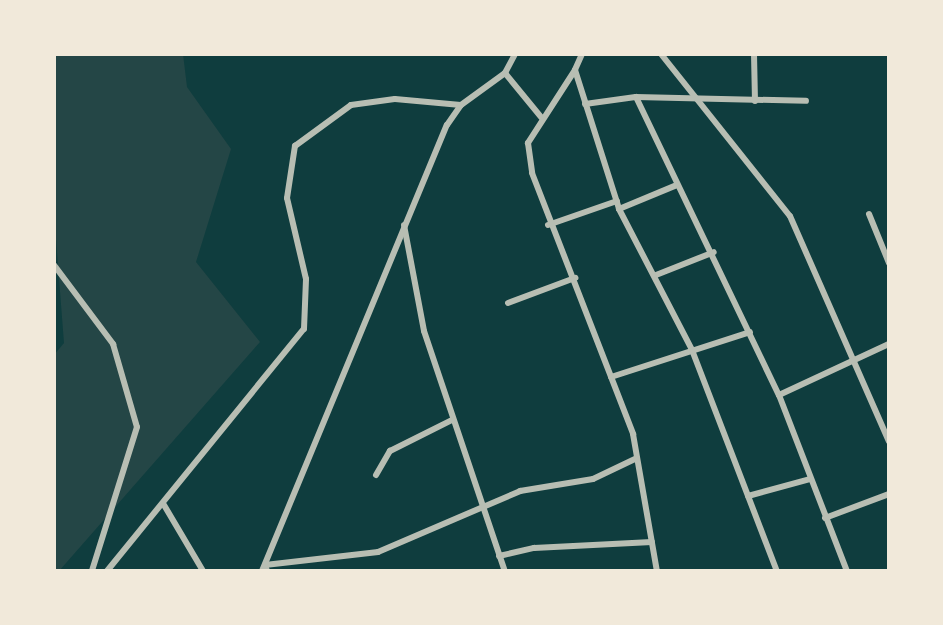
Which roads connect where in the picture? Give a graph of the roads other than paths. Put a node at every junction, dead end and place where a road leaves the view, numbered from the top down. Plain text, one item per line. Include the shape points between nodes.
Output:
1 (515, 54) edge
2 (582, 54) edge
3 (661, 54) edge
4 (754, 54) edge
5 (575, 70) junction
6 (505, 73) junction
7 (636, 97) junction
8 (697, 100) junction
9 (755, 101) junction
10 (806, 101) dead end
11 (585, 104) junction
12 (461, 105) junction
13 (541, 117) junction
14 (677, 185) junction
15 (617, 201) junction
16 (619, 209) junction
17 (869, 214) dead end
18 (403, 221) junction
19 (548, 225) junction
20 (714, 252) junction
21 (889, 263) edge
22 (54, 265) edge
23 (656, 275) junction
24 (575, 278) junction
25 (508, 303) dead end
26 (750, 332) junction
27 (889, 344) edge
28 (692, 350) junction
29 (854, 363) junction
30 (611, 377) junction
31 (779, 395) junction
32 (452, 420) junction
33 (889, 441) edge
34 (635, 459) junction
35 (376, 475) dead end
36 (810, 479) junction
37 (889, 494) edge
38 (748, 496) junction
39 (164, 505) junction
40 (479, 506) junction
41 (825, 518) junction
42 (652, 542) junction
43 (499, 556) junction
44 (265, 569) edge
45 (92, 571) edge
46 (107, 571) edge
47 (203, 571) edge
48 (505, 571) edge
49 (657, 571) edge
50 (777, 571) edge
51 (847, 571) edge

1 - 6 street
2 - 5 street
3 - 8 street
4 - 9 street
5 - 11 street
5 - 13 street
6 - 12 street
6 - 13 street
7 - 8 street
7 - 11 street
7 - 14 street
8 - 9 street
8 - 29 street via 790,216
9 - 10 street
11 - 15 street
12 - 18 street
12 - 39 street via 395,99 351,105 295,146 287,198 306,279 304,329
13 - 19 street via 528,143
14 - 16 street
14 - 20 street
15 - 16 street
15 - 19 street
16 - 23 street
17 - 21 street
18 - 32 street via 424,331
18 - 44 street via 375,309
19 - 24 street
20 - 23 street
20 - 26 street
22 - 45 street via 113,344 137,427
23 - 28 street
24 - 25 street
24 - 30 street
26 - 28 street
26 - 31 street
27 - 29 street
28 - 30 street
28 - 38 street
29 - 31 street
29 - 33 street
30 - 34 street via 633,434
31 - 36 street
32 - 35 street via 390,451
32 - 40 street
34 - 40 street via 593,479 520,491
34 - 42 street
36 - 38 street
36 - 41 street
37 - 41 street
38 - 50 street
39 - 46 street
39 - 47 street
40 - 43 street
40 - 44 street via 378,552
41 - 51 street
42 - 43 street via 534,548
42 - 49 street
43 - 48 street

